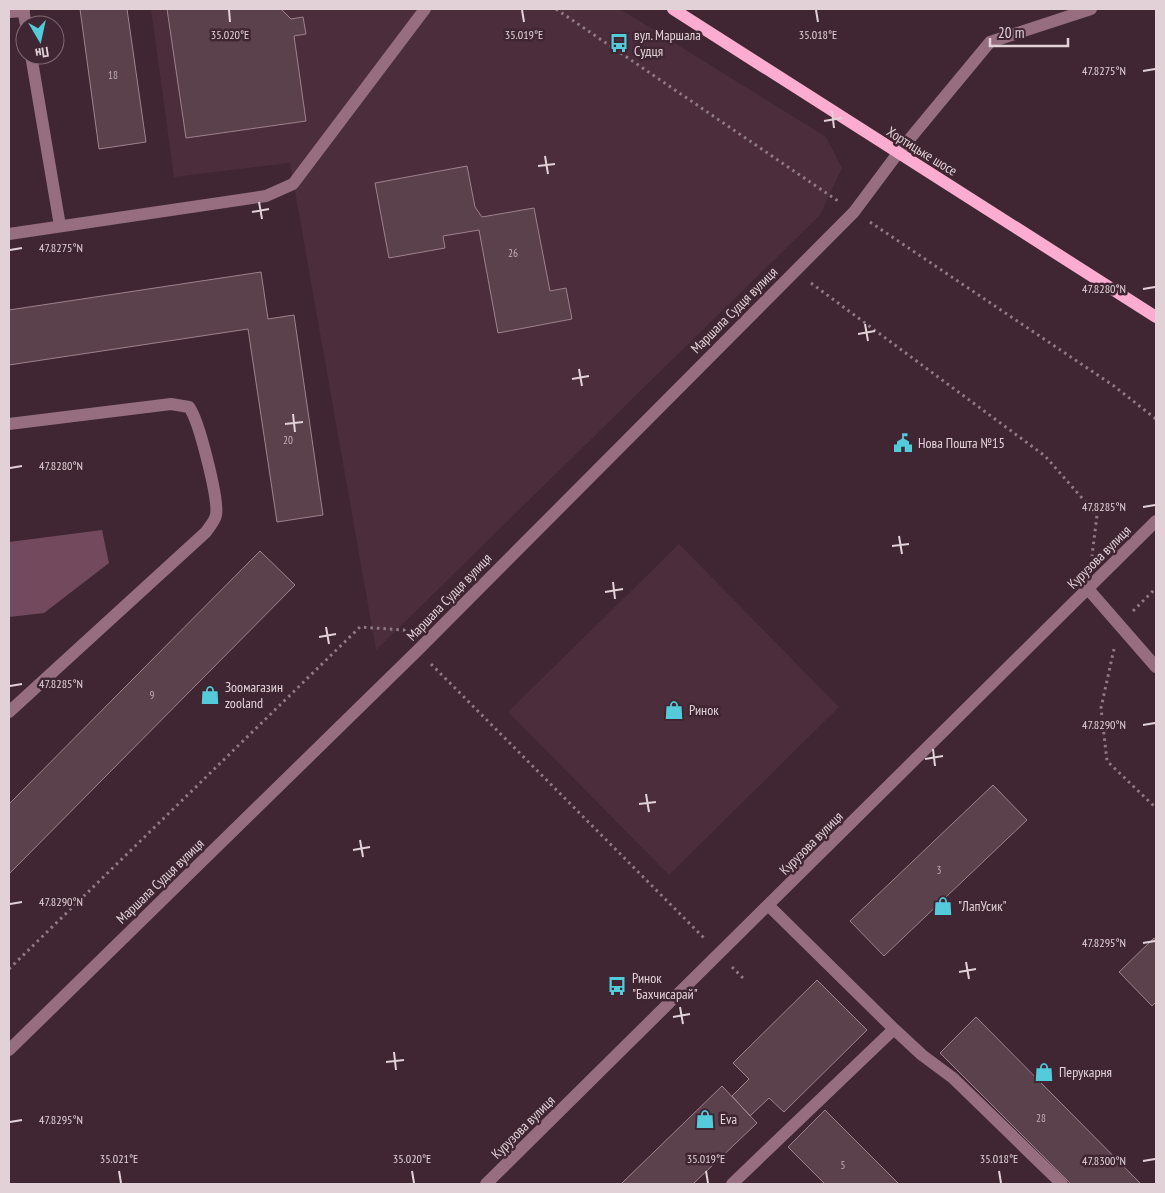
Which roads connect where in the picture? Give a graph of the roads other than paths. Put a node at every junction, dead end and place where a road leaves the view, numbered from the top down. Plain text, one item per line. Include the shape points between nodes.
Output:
1 (424, 9) edge
2 (673, 9) edge
3 (1090, 9) edge
4 (23, 10) edge
5 (9, 12) edge
6 (34, 65) edge
7 (898, 153) junction
8 (60, 226) junction
9 (9, 234) edge
10 (1156, 317) edge
11 (9, 424) edge
12 (1156, 521) edge
13 (1088, 589) junction
14 (1156, 667) edge
15 (9, 712) edge
16 (769, 906) junction
17 (894, 1029) junction
18 (9, 1050) edge
19 (486, 1184) edge
20 (732, 1184) edge
21 (1062, 1184) edge

1 - 8 street via 293,184 266,196
2 - 7 main road, Хортицьке шосе
3 - 7 street, Маршала Судця вулиця via 990,42
4 - 5 street
6 - 8 street
7 - 10 main road, Хортицьке шосе
7 - 18 street, Маршала Судця вулиця via 854,212 418,650
8 - 9 street
11 - 15 street via 172,404 189,407 199,427 216,516 206,532
12 - 13 street, Курузова вулиця
13 - 14 street
13 - 16 street, Курузова вулиця
16 - 17 street
16 - 19 street, Курузова вулиця
17 - 20 street
17 - 21 street via 953,1078

